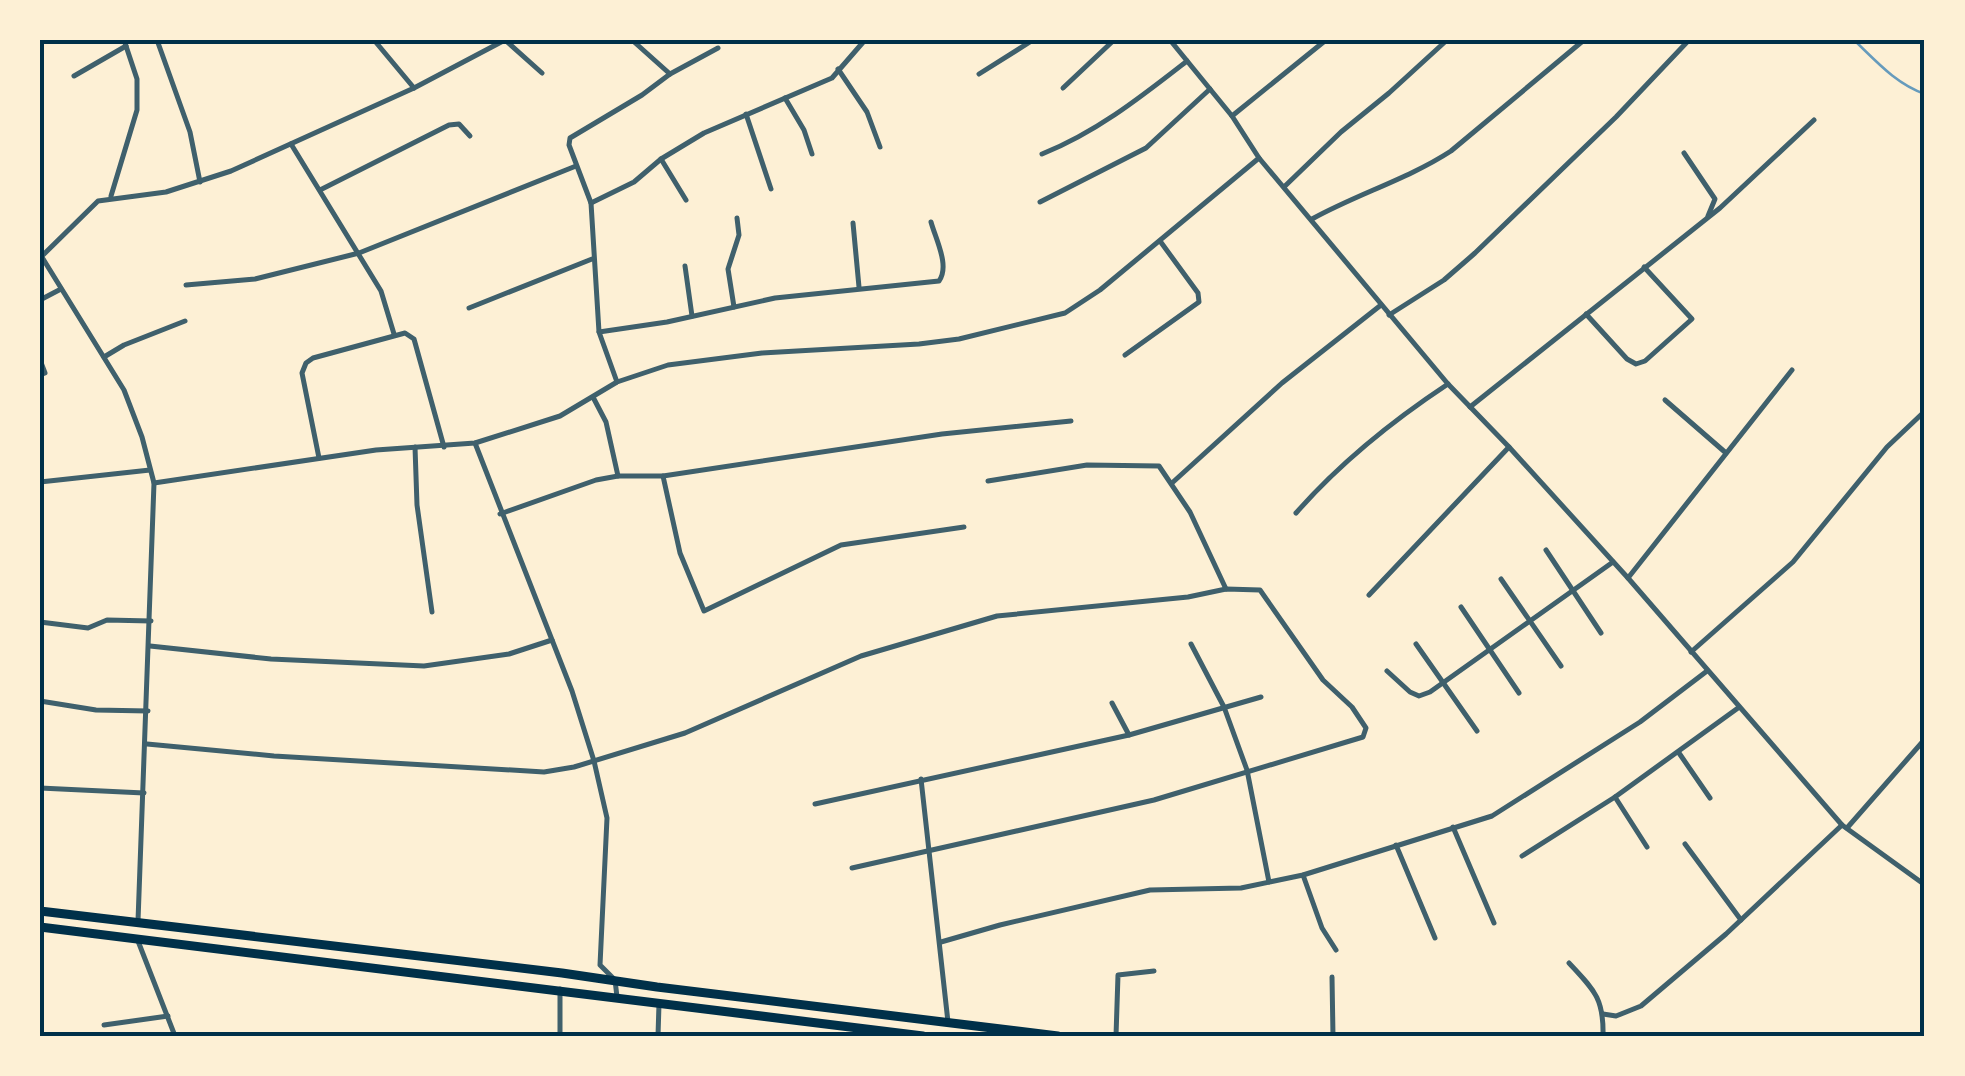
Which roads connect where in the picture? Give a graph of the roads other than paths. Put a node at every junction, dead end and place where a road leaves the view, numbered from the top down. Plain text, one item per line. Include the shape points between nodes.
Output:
1 (157, 40) edge
2 (197, 40) edge
3 (209, 40) edge
4 (374, 40) edge
5 (505, 40) edge
6 (632, 40) edge
7 (865, 40) edge
8 (1032, 40) edge
9 (1114, 40) edge
10 (1170, 40) edge
11 (1326, 40) edge
12 (1447, 40) edge
13 (1584, 40) edge
14 (1689, 40) edge
15 (125, 43) edge
16 (718, 48) dead end
17 (1187, 60) junction
18 (838, 70) junction
19 (542, 73) dead end
20 (670, 74) junction
21 (980, 74) dead end
22 (74, 76) dead end
23 (414, 88) junction
24 (1064, 88) dead end
25 (1210, 90) junction
26 (785, 98) junction
27 (746, 114) junction
28 (1232, 116) junction
29 (1814, 120) dead end
30 (470, 136) dead end
31 (291, 144) junction
32 (880, 147) dead end
33 (1684, 153) dead end
34 (812, 154) dead end
35 (1042, 154) dead end
36 (1259, 158) junction
37 (661, 160) junction
38 (576, 166) junction
39 (200, 182) junction
40 (1284, 187) junction
41 (771, 189) dead end
42 (320, 190) junction
43 (110, 197) junction
44 (686, 200) dead end
45 (1040, 202) dead end
46 (591, 204) junction
47 (737, 218) dead end
48 (1706, 218) junction
49 (1312, 219) junction
50 (931, 222) dead end
51 (853, 223) dead end
52 (1160, 241) junction
53 (358, 253) junction
54 (41, 255) edge
55 (593, 259) junction
56 (685, 266) dead end
57 (1644, 267) junction
58 (186, 285) dead end
59 (859, 287) junction
60 (61, 289) junction
61 (40, 300) edge
62 (1381, 304) junction
63 (734, 306) junction
64 (470, 308) dead end
65 (1389, 314) junction
66 (1586, 314) junction
67 (692, 316) junction
68 (185, 321) dead end
69 (599, 332) junction
70 (394, 334) junction
71 (1125, 355) dead end
72 (104, 357) junction
73 (40, 360) edge
74 (1792, 370) dead end
75 (40, 376) edge
76 (618, 382) junction
77 (1448, 384) junction
78 (594, 399) junction
79 (1665, 400) dead end
80 (1470, 407) junction
81 (1925, 411) edge
82 (1071, 420) dead end
83 (476, 443) junction
84 (415, 447) junction
85 (444, 447) junction
86 (1510, 447) junction
87 (1726, 453) junction
88 (318, 458) junction
89 (150, 470) junction
90 (618, 476) junction
91 (663, 476) junction
92 (988, 481) dead end
93 (40, 482) edge
94 (154, 483) junction
95 (1172, 483) junction
96 (1296, 512) dead end
97 (500, 514) junction
98 (964, 526) dead end
99 (1546, 550) dead end
100 (1613, 562) junction
101 (1628, 578) junction
102 (1500, 580) dead end
103 (1226, 589) junction
104 (1573, 591) junction
105 (1369, 595) dead end
106 (1461, 607) dead end
107 (432, 612) dead end
108 (1530, 621) junction
109 (40, 622) edge
110 (151, 622) junction
111 (1601, 634) dead end
112 (552, 640) junction
113 (1190, 644) dead end
114 (1416, 644) dead end
115 (150, 646) junction
116 (1490, 651) junction
117 (1691, 652) junction
118 (1561, 666) dead end
119 (1387, 671) dead end
120 (1707, 671) junction
121 (1443, 683) junction
122 (1519, 693) dead end
123 (1261, 698) dead end
124 (40, 701) edge
125 (1112, 703) dead end
126 (1224, 708) junction
127 (1739, 708) junction
128 (148, 712) junction
129 (1477, 732) dead end
130 (1128, 735) junction
131 (1925, 739) edge
132 (147, 744) junction
133 (1679, 754) junction
134 (594, 761) junction
135 (1247, 770) junction
136 (921, 780) junction
137 (40, 788) edge
138 (144, 792) junction
139 (1615, 797) junction
140 (1710, 798) dead end
141 (814, 804) dead end
142 (1844, 826) junction
143 (1453, 827) junction
144 (1685, 844) dead end
145 (1396, 846) junction
146 (1647, 847) dead end
147 (931, 851) junction
148 (1522, 856) dead end
149 (852, 868) dead end
150 (1303, 875) junction
151 (1269, 882) junction
152 (1924, 883) edge
153 (40, 911) edge
154 (1741, 920) junction
155 (1494, 923) dead end
156 (138, 924) junction
157 (40, 927) edge
158 (136, 938) junction
159 (1435, 938) dead end
160 (941, 942) junction
161 (1336, 950) dead end
162 (1570, 963) dead end
163 (1154, 971) dead end
164 (1332, 977) dead end
165 (615, 980) junction
166 (560, 989) junction
167 (617, 997) junction
168 (660, 1004) junction
169 (1603, 1014) junction
170 (168, 1016) junction
171 (948, 1022) junction
172 (104, 1024) dead end
173 (847, 1032) edge
174 (175, 1036) edge
175 (560, 1036) edge
176 (658, 1036) edge
177 (923, 1036) edge
178 (1058, 1036) edge
179 (1116, 1036) edge
180 (1333, 1036) edge
181 (1603, 1036) edge

1 - 39 street
2 - 3 street
4 - 23 street
5 - 19 street
5 - 23 street
6 - 20 street
7 - 18 street
8 - 21 street
9 - 24 street
10 - 17 street
11 - 28 street
12 - 40 street
13 - 49 street via 1451,151
14 - 65 street via 1475,253
15 - 22 street
15 - 43 street via 137,79 137,110
16 - 20 street
17 - 25 street
17 - 35 street via 1117,116
18 - 26 street
18 - 32 street via 867,112
20 - 38 street via 570,138
23 - 31 street
25 - 28 street
25 - 45 street via 1146,148
26 - 27 street
26 - 34 street
27 - 37 street
27 - 41 street
28 - 36 street
29 - 48 street
30 - 42 street via 459,124 448,125
31 - 39 street
31 - 42 street
33 - 48 street via 1715,199
36 - 40 street
36 - 52 street
37 - 44 street
37 - 46 street
38 - 46 street
38 - 53 street
39 - 43 street
40 - 49 street
42 - 53 street
43 - 54 street via 93,204
46 - 55 street
47 - 63 street via 728,268
48 - 57 street
49 - 62 street
50 - 59 street via 942,280
51 - 59 street
52 - 71 street via 1199,302
52 - 76 street via 1066,313 959,339 762,353 668,365
53 - 58 street via 255,279
53 - 70 street via 381,290
54 - 60 street
55 - 64 street
55 - 69 street
56 - 67 street
57 - 66 street
57 - 66 street via 1692,319 1645,361 1627,359
59 - 63 street
60 - 61 street
60 - 72 street
62 - 65 street
62 - 95 street
63 - 67 street
65 - 77 street
66 - 80 street
67 - 69 street
68 - 72 street
69 - 76 street
70 - 85 street via 414,339
70 - 88 street via 306,363 302,373
72 - 89 street via 124,390
73 - 75 street
74 - 87 street
76 - 78 street
77 - 80 street
77 - 96 street via 1404,412
78 - 83 street
78 - 90 street
79 - 87 street
80 - 86 street
81 - 117 street via 1793,562
82 - 91 street
83 - 85 street
83 - 97 street
84 - 85 street
84 - 88 street
84 - 107 street
86 - 100 street
86 - 105 street
87 - 101 street
88 - 94 street
89 - 93 street
89 - 94 street
90 - 91 street
90 - 97 street
91 - 98 street via 680,553 704,611 841,545
92 - 95 street via 1087,465 1152,464
94 - 110 street
95 - 103 street
97 - 112 street
99 - 104 street
100 - 101 street
100 - 104 street
101 - 117 street
102 - 108 street
103 - 134 street via 997,616 862,656 685,732
103 - 135 street via 1260,590 1366,728 1363,736
104 - 108 street
104 - 111 street
106 - 116 street
108 - 116 street
108 - 118 street
109 - 110 street via 88,628 107,620
110 - 115 street
112 - 115 street via 509,654 424,666
112 - 134 street
113 - 126 street
114 - 121 street
115 - 128 street
116 - 121 street
116 - 122 street
117 - 120 street
119 - 121 street via 1420,696
120 - 127 street
120 - 143 street via 1492,816
121 - 129 street
123 - 126 street
124 - 128 street
125 - 130 street
126 - 130 street
126 - 135 street
127 - 133 street
127 - 142 street
128 - 132 street
130 - 136 street
131 - 142 street
132 - 134 street via 544,772
132 - 138 street
133 - 139 street
133 - 140 street
134 - 165 street via 606,818 600,965
135 - 147 street via 1154,800
135 - 151 street
136 - 141 street
136 - 147 street
137 - 138 street
138 - 156 street
139 - 146 street
139 - 148 street
142 - 152 street
142 - 154 street
143 - 145 street
143 - 155 street
144 - 154 street
145 - 150 street
145 - 159 street
147 - 149 street
147 - 160 street
150 - 151 street
150 - 161 street
151 - 160 street via 1150,890
153 - 156 main road
154 - 169 street via 1641,1006
156 - 165 main road
157 - 158 main road
158 - 166 main road
158 - 170 street
160 - 171 street
162 - 169 street via 1598,994
163 - 179 street via 1118,975
164 - 180 street
165 - 167 street
165 - 171 main road
166 - 167 main road
166 - 175 street
167 - 168 main road
168 - 173 main road
168 - 176 street
169 - 181 street
170 - 172 street
170 - 174 street
171 - 178 main road
173 - 177 main road

